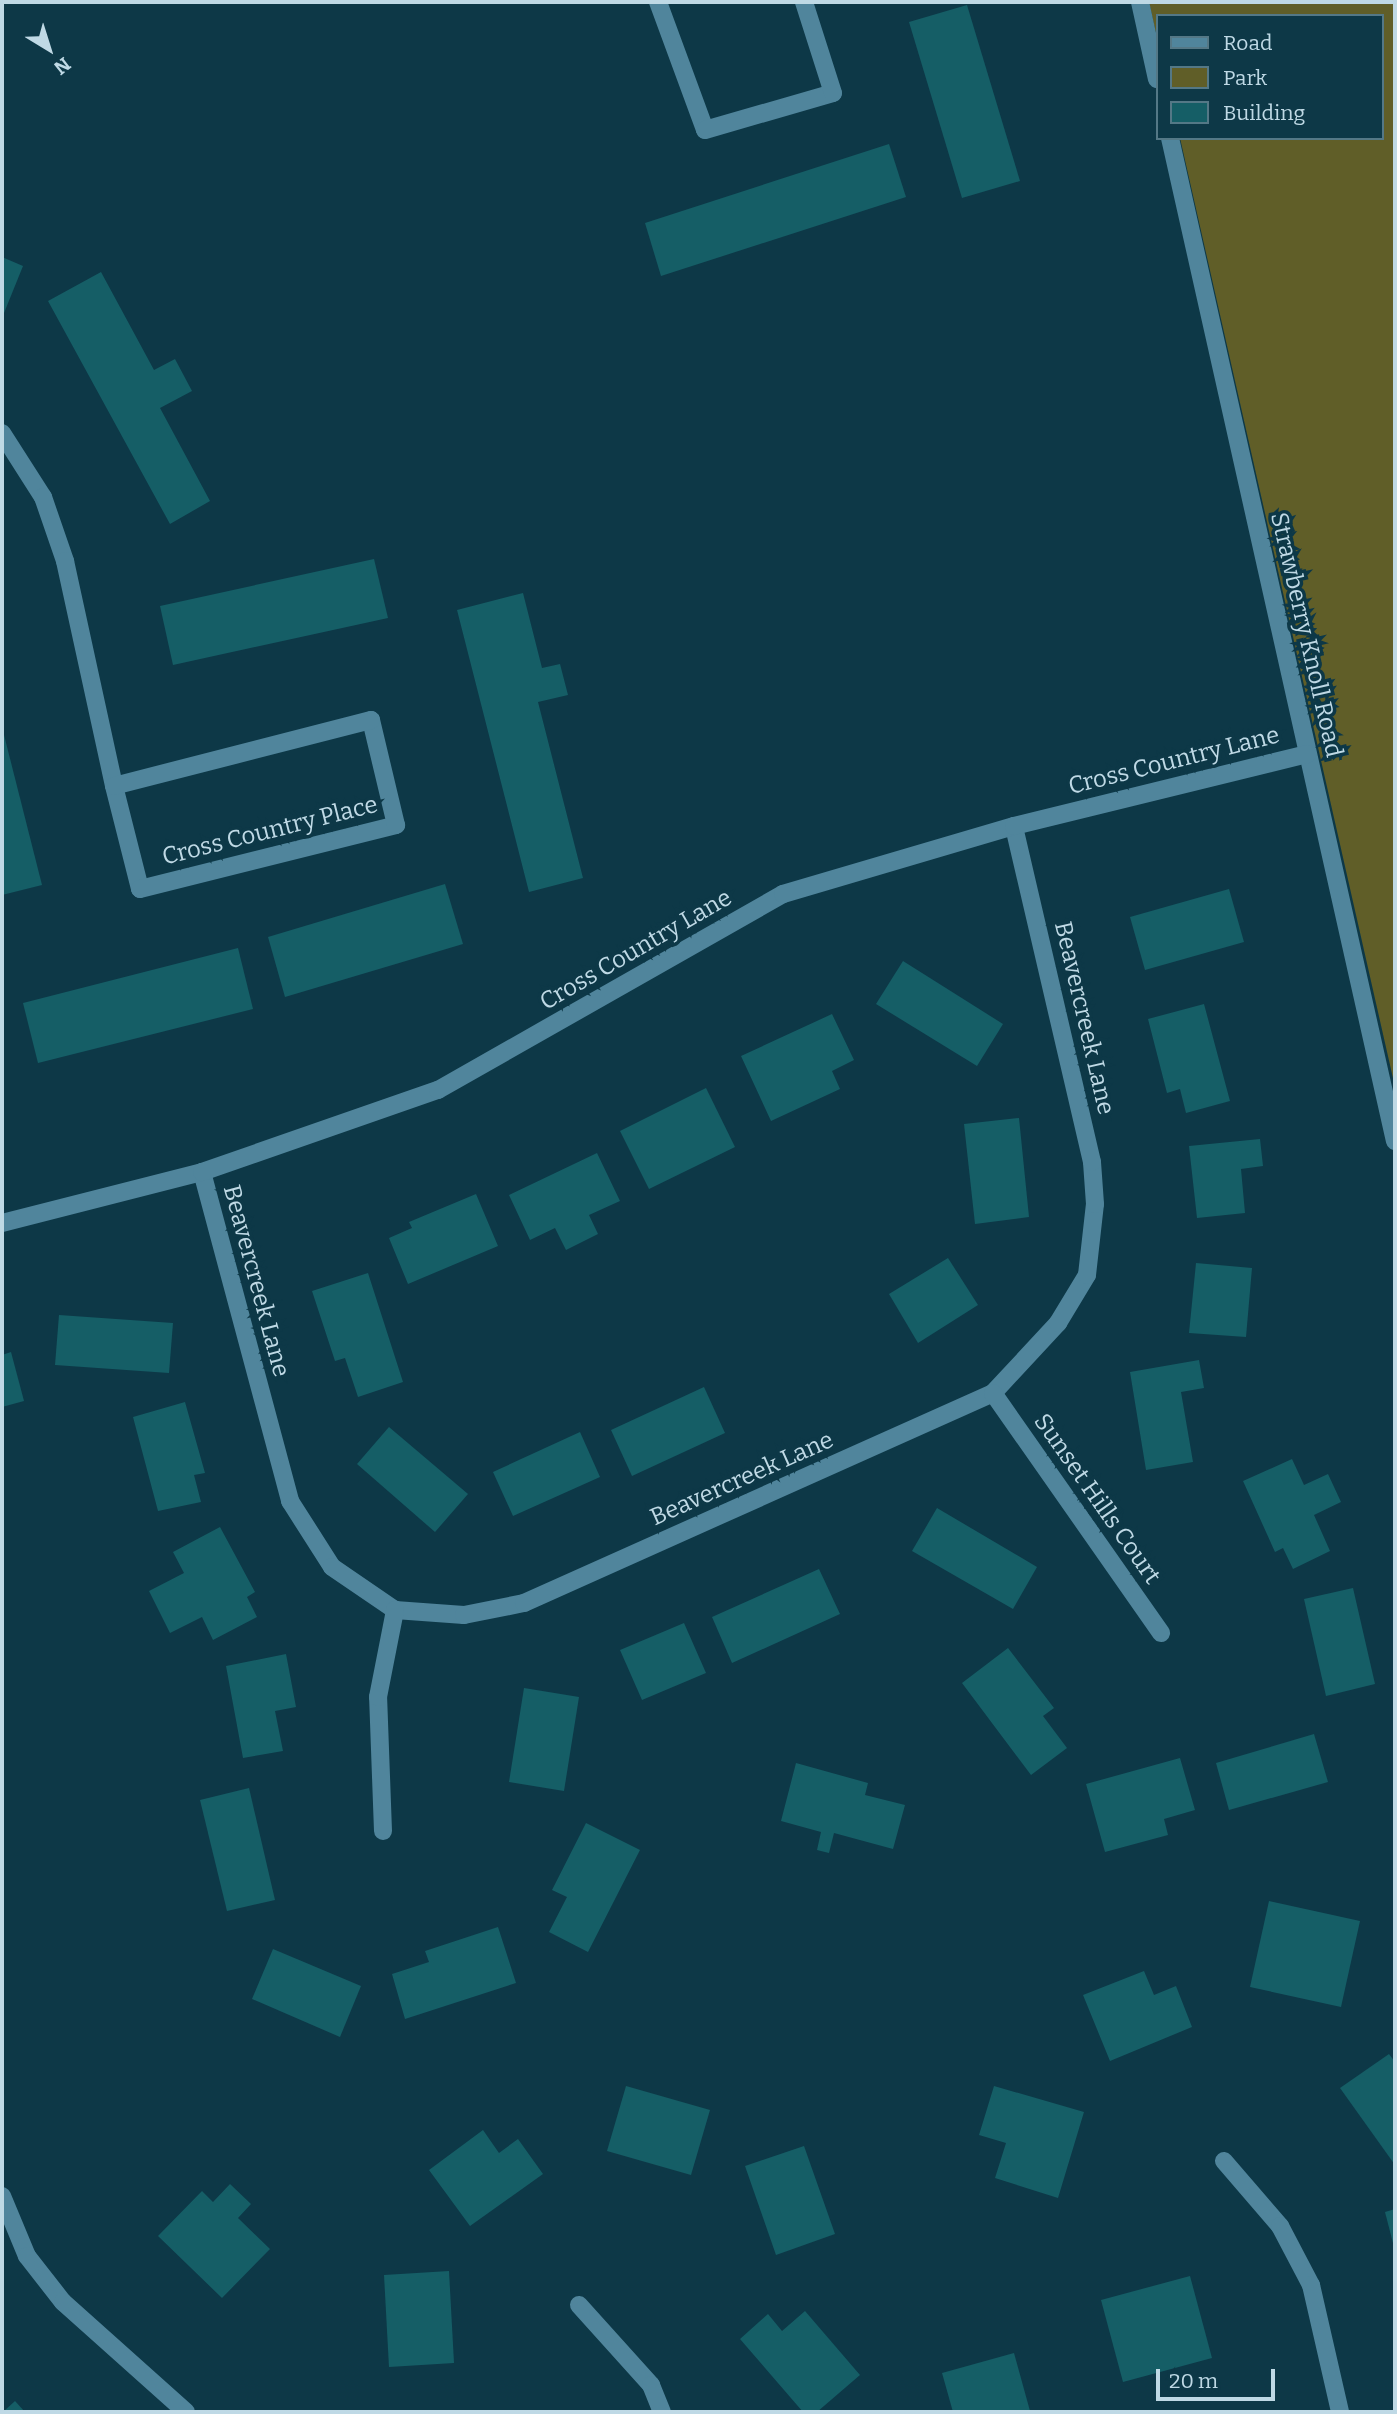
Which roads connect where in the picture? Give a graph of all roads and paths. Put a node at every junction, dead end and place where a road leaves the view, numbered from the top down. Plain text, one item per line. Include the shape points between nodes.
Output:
1 (658, 2) edge
2 (804, 2) edge
3 (1140, 2) edge
4 (1156, 74) edge
5 (1170, 140) edge
6 (2, 433) edge
7 (1307, 754) junction
8 (114, 786) junction
9 (1014, 825) junction
10 (1395, 1142) edge
11 (202, 1172) junction
12 (2, 1223) edge
13 (993, 1393) junction
14 (395, 1610) junction
15 (1161, 1633) dead end
16 (383, 1831) dead end
17 (1224, 2161) dead end
18 (2, 2196) edge
19 (579, 2305) dead end
20 (186, 2412) edge
21 (662, 2412) edge
22 (1339, 2412) edge

1 - 2 street via 705,130 833,93
3 - 4 street
5 - 7 street, Strawberry Knoll Road
6 - 8 street, Cross Country Place via 43,498 65,561
7 - 9 street, Cross Country Lane
7 - 10 street, Strawberry Knoll Road
8 - 8 street, Cross Country Place via 140,889 396,825 372,719
9 - 11 street, Cross Country Lane via 783,894 438,1090
9 - 13 street, Beavercreek Lane via 1092,1161 1095,1204 1087,1275 1058,1323
11 - 12 street, Cross Country Lane
11 - 14 street, Beavercreek Lane via 289,1501 331,1567
13 - 14 street, Beavercreek Lane via 524,1603 464,1615
13 - 15 street, Sunset Hills Court
14 - 16 street via 379,1697
17 - 22 street via 1280,2226 1311,2285
18 - 20 street via 27,2256 63,2302
19 - 21 street via 651,2385

